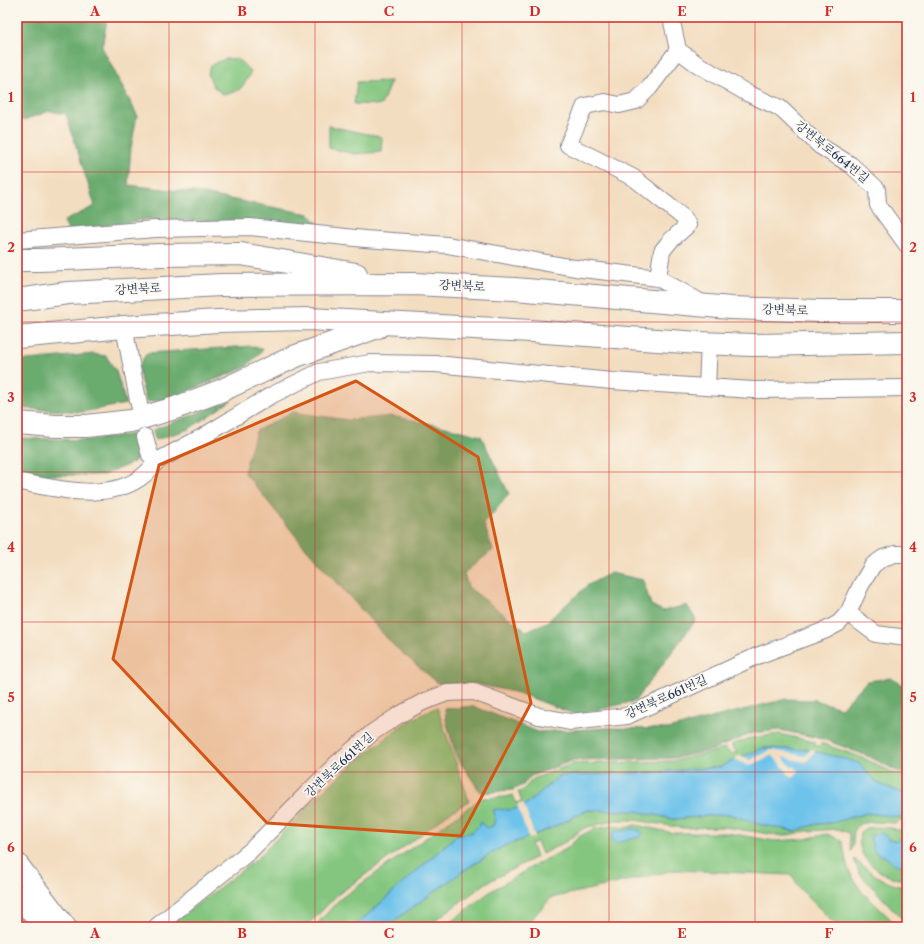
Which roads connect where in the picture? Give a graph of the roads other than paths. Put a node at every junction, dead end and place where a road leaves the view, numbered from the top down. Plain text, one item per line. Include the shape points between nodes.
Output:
1 (671, 17) edge
2 (678, 50) junction
3 (17, 240) edge
4 (907, 245) edge
5 (17, 260) edge
6 (658, 278) junction
7 (414, 284) junction
8 (17, 300) edge
9 (707, 306) junction
10 (907, 311) edge
11 (386, 323) junction
12 (124, 327) junction
13 (17, 337) edge
14 (907, 342) edge
15 (709, 343) junction
16 (707, 387) junction
17 (907, 388) edge
18 (139, 405) dead end
19 (17, 423) edge
20 (145, 437) dead end
21 (157, 461) junction
22 (17, 481) edge
23 (907, 554) edge
24 (848, 613) junction
25 (907, 638) edge
26 (17, 863) edge
27 (17, 894) edge
28 (43, 927) edge
29 (66, 927) edge
30 (156, 927) edge

1 - 2 street
2 - 4 street, 강변북로664번길 via 747,93 780,108 820,146 851,165 877,189 878,204
2 - 6 street via 636,101 619,105 605,102 585,106 568,145 634,178 684,218 688,225 662,251
3 - 6 street via 155,229 250,227 447,245 575,268
5 - 7 highway via 242,254
6 - 9 street
7 - 8 highway, 강변북로 via 221,285 68,293
7 - 9 highway, 강변북로 via 516,289
9 - 10 highway, 강변북로 via 822,311
11 - 12 highway via 309,319
11 - 15 highway
11 - 19 highway via 296,356 220,391 131,421 86,426
12 - 13 highway
12 - 18 street
14 - 15 highway via 797,345
15 - 16 street
16 - 17 street via 753,390
16 - 21 street via 612,381 436,364 370,363 319,372 270,396
20 - 21 street via 150,455
21 - 22 street via 144,475 125,486 98,492 50,488
23 - 24 street, 강변북로661번길 via 895,554 873,565
24 - 25 street via 876,634
24 - 30 street, 강변북로661번길 via 826,630 757,656 627,716 570,722 539,716 474,692 447,693 423,702 373,732 336,764 250,851
26 - 29 street
27 - 28 street

